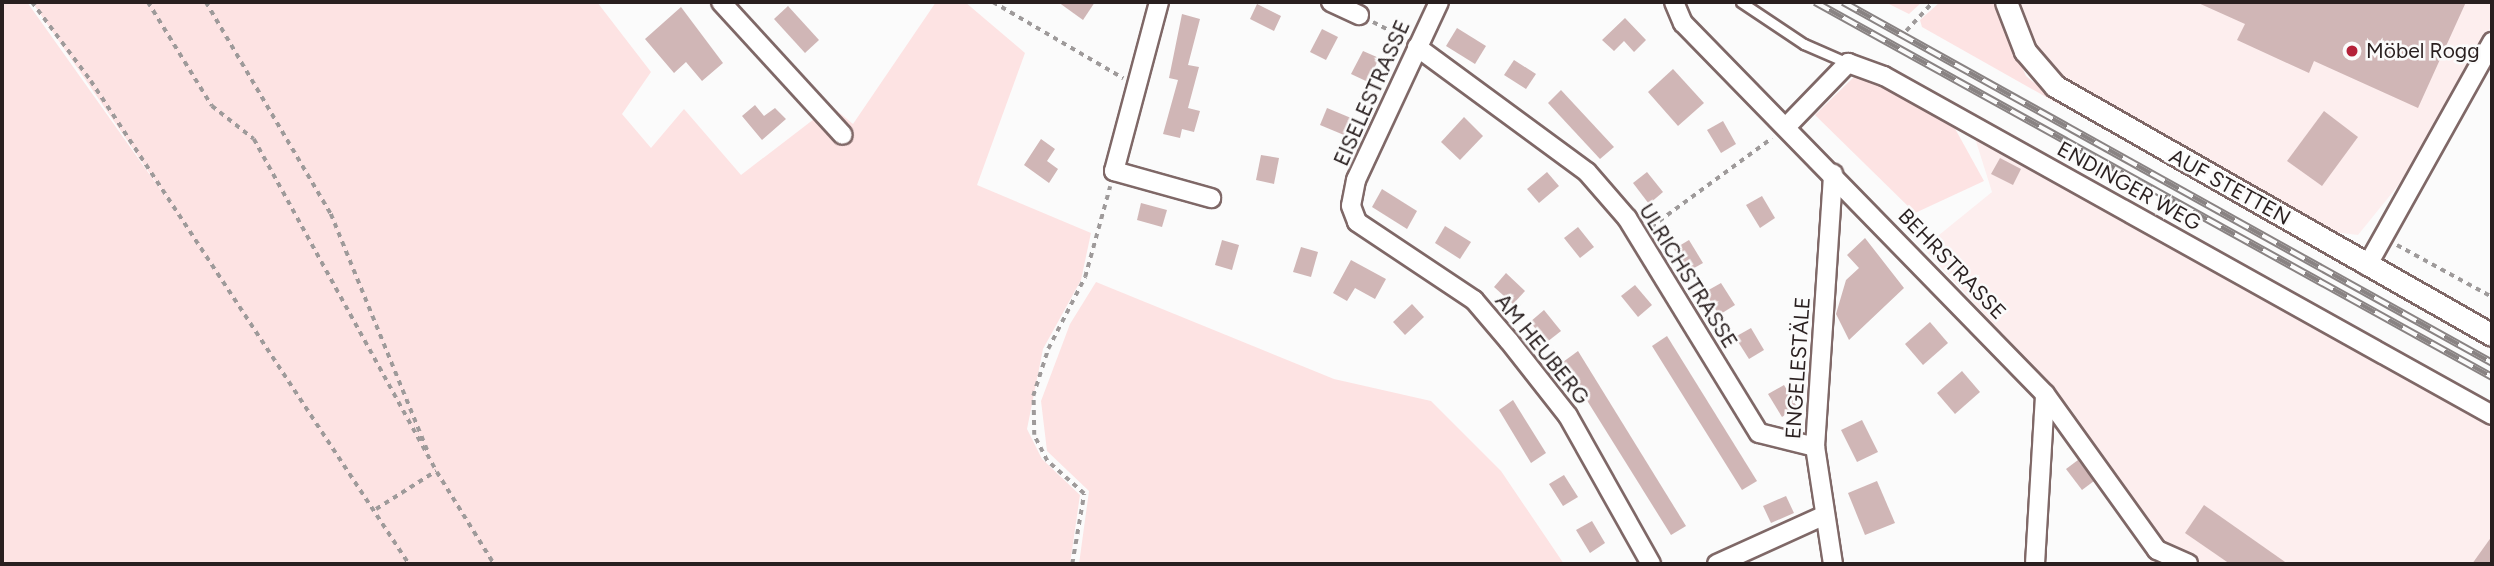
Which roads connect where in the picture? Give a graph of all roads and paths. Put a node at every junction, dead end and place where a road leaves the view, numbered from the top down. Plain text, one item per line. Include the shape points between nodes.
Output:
1 (32, 2) edge
2 (148, 2) edge
3 (206, 2) edge
4 (721, 2) edge
5 (993, 2) edge
6 (1159, 2) edge
7 (1331, 2) edge
8 (1439, 2) edge
9 (1674, 2) edge
10 (1741, 2) edge
11 (1933, 2) edge
12 (2006, 2) edge
13 (1359, 15) joint
14 (1906, 31) dead end
15 (2492, 42) edge
16 (1417, 47) junction
17 (1849, 63) junction
18 (1137, 85) junction
19 (1787, 126) junction
20 (843, 135) dead end
21 (1114, 171) junction
22 (1833, 174) junction
23 (1211, 198) dead end
24 (1351, 206) joint
25 (1639, 237) junction
26 (2386, 239) junction
27 (2368, 265) junction
28 (2492, 297) edge
29 (2492, 335) edge
30 (2045, 394) junction
31 (2492, 415) edge
32 (1815, 447) junction
33 (437, 472) junction
34 (376, 510) junction
35 (1823, 516) junction
36 (409, 564) edge
37 (494, 564) edge
38 (1072, 564) edge
39 (1651, 564) edge
40 (1717, 564) edge
41 (1833, 564) edge
42 (2035, 564) edge
43 (2188, 564) edge

1 - 34 path
2 - 33 path via 212,106 254,138
3 - 33 path via 331,214
4 - 20 street
5 - 18 path
6 - 18 street
7 - 13 street
8 - 16 street, EISELESTRASSE
9 - 19 street, BEHRSTRASSE via 1683,23
10 - 17 lane, ENDINGER WEG via 1804,44
11 - 14 path
12 - 27 street, AUF STETTEN via 2025,51 2055,86
13 - 16 path
15 - 26 street
16 - 24 street, EISELESTRASSE
16 - 25 street, ULRICHSTRASSE via 1545,136 1587,172
17 - 19 street
17 - 31 street, ENDINGER WEG via 1884,76
18 - 21 street
19 - 22 street, BEHRSTRASSE
19 - 25 path
21 - 23 street
21 - 38 path via 1085,277 1048,349 1033,396 1034,435 1047,461 1084,494
22 - 30 street, BEHRSTRASSE
22 - 32 street, ENGELESTÄLE
24 - 39 street, AM HEUBERG via 1357,222 1474,300 1509,341 1568,416
25 - 32 street, ULRICHSTRASSE via 1759,433
26 - 27 street
26 - 28 path
27 - 29 street, AUF STETTEN
30 - 42 street
30 - 43 street, BEHRSTRASSE via 2157,550
32 - 35 street, ENGELESTÄLE
33 - 34 path
33 - 37 path
34 - 36 path
35 - 40 street
35 - 41 street, ENGELESTÄLE

